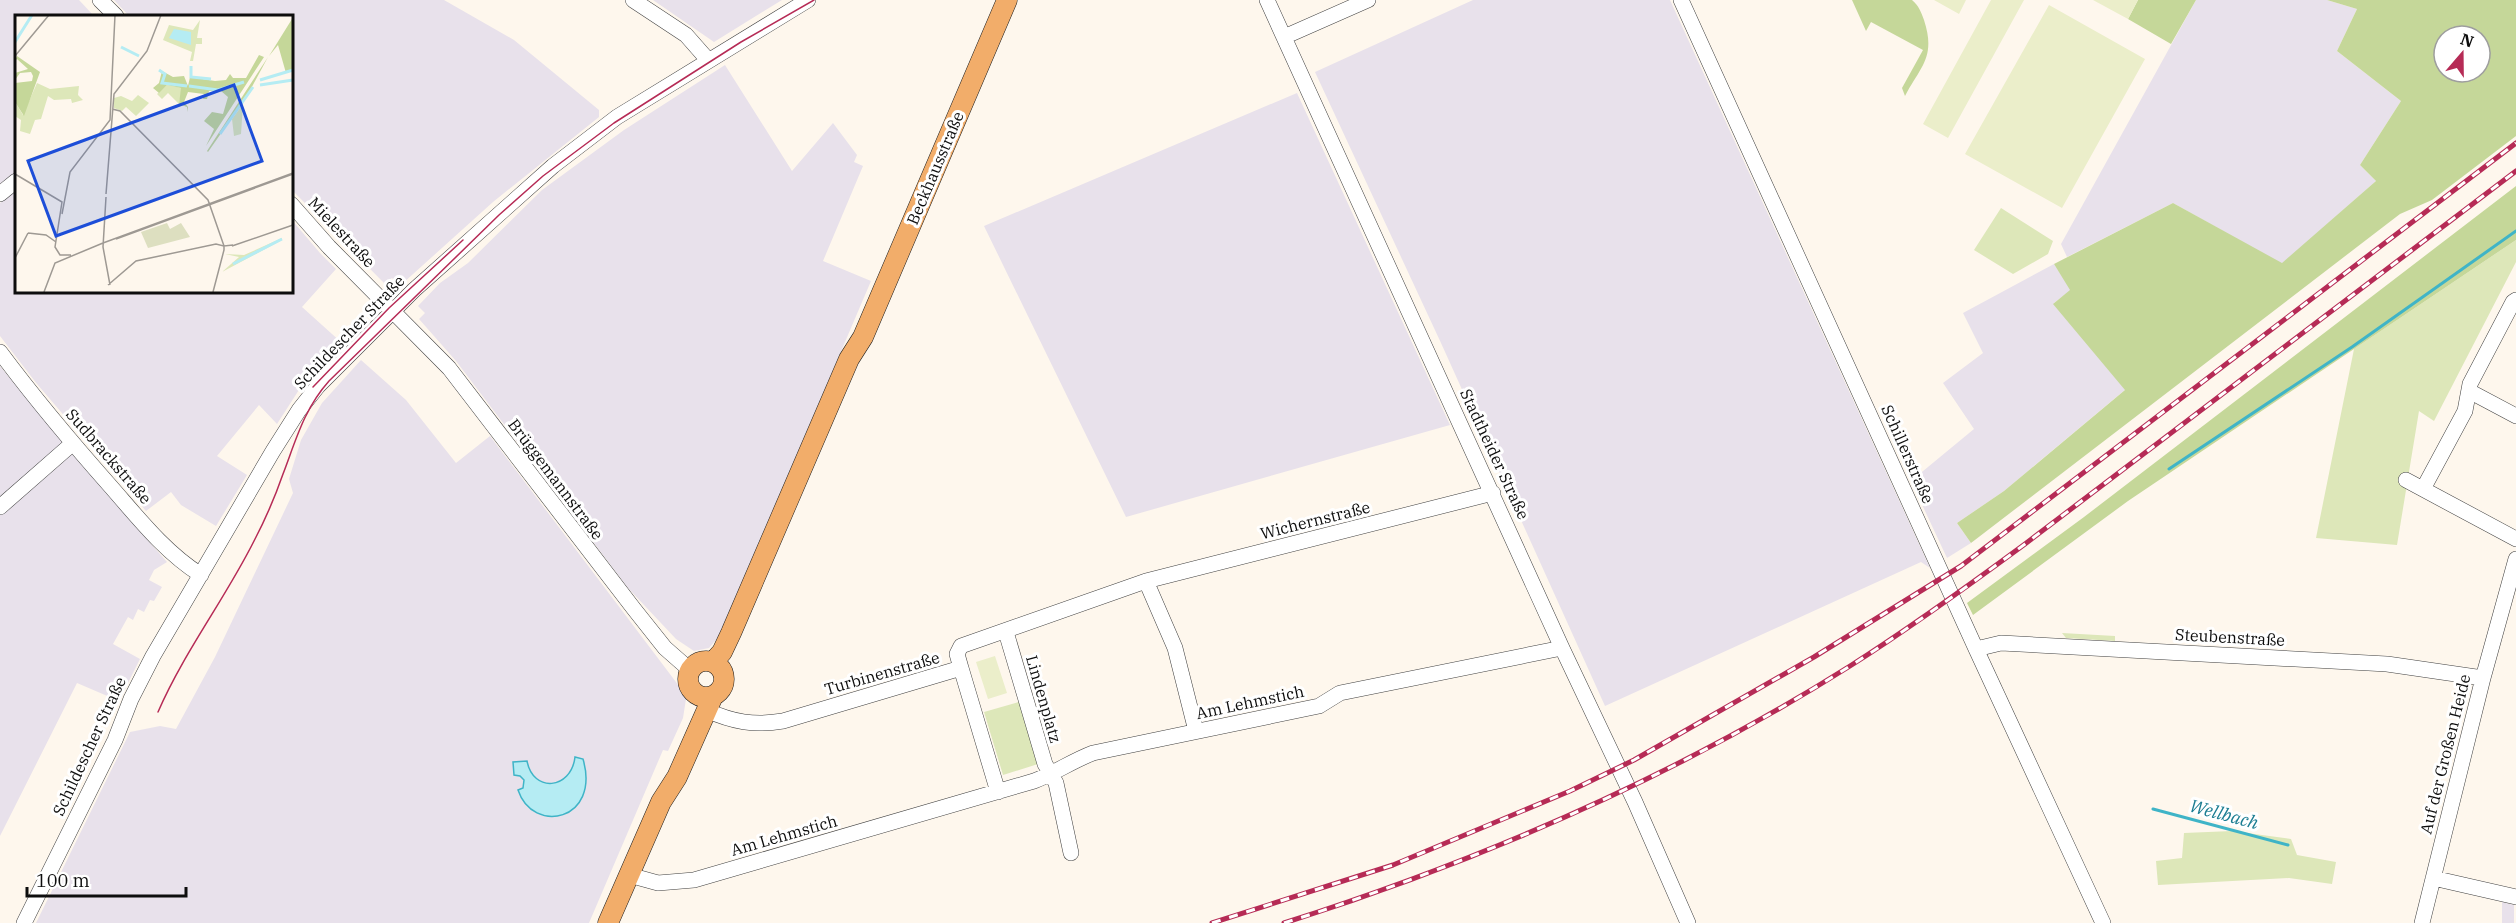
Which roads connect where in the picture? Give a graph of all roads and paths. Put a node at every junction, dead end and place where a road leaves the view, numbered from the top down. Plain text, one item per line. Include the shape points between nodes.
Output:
1 (100, 0) edge
2 (633, 0) edge
3 (808, 0) edge
4 (1007, 0) edge
5 (1267, 0) edge
6 (1368, 0) edge
7 (1681, 0) edge
8 (115, 15) edge
9 (1284, 38) junction
10 (708, 60) junction
11 (15, 182) edge
12 (0, 194) edge
13 (292, 205) edge
14 (2516, 300) edge
15 (392, 311) junction
16 (0, 352) edge
17 (2469, 391) junction
18 (2516, 416) edge
19 (73, 443) junction
20 (2406, 480) dead end
21 (2423, 489) junction
22 (1493, 493) junction
23 (0, 507) edge
24 (2516, 539) edge
25 (2516, 559) edge
26 (201, 575) junction
27 (1146, 580) junction
28 (2509, 611) edge
29 (1006, 632) junction
30 (1562, 648) junction
31 (1976, 649) junction
32 (718, 667) junction
33 (961, 668) junction
34 (690, 670) junction
35 (2483, 678) junction
36 (706, 700) junction
37 (1196, 731) junction
38 (1051, 775) junction
39 (998, 792) junction
40 (1071, 853) dead end
41 (629, 874) junction
42 (2433, 878) junction
43 (2516, 897) edge
44 (24, 923) edge
45 (608, 923) edge
46 (1688, 923) edge
47 (2103, 923) edge
48 (2422, 923) edge

1 - 8 street
2 - 10 street via 686,35
3 - 10 street, Schildescher Straße
4 - 32 main road, Beckhausstraße
5 - 9 street, Stadtheider Straße
6 - 9 street
7 - 31 street, Schillerstraße
9 - 22 street, Stadtheider Straße
10 - 15 street, Schildescher Straße via 609,123 553,166
11 - 12 street
13 - 15 street, Mielestraße
14 - 17 street
15 - 26 street, Schildescher Straße via 299,410
15 - 34 street, Brüggemannstraße via 449,368 665,648
16 - 19 street, Sudbrackstraße
17 - 18 street
17 - 21 street via 2465,411
19 - 23 street
19 - 26 street, Sudbrackstraße via 168,549
20 - 21 street
21 - 24 street
22 - 27 street, Wichernstraße
22 - 30 street, Stadtheider Straße
25 - 28 street, Auf der Großen Heide
26 - 44 street, Schildescher Straße via 134,691 115,740
27 - 29 street, Turbinenstraße
27 - 37 street via 1175,648
28 - 35 street, Auf der Großen Heide
29 - 33 street, Turbinenstraße via 961,646 957,654
29 - 38 street, Lindenplatz
30 - 37 street, Am Lehmstich via 1340,693 1319,706
30 - 46 street, Stadtheider Straße
31 - 35 street, Steubenstraße via 2001,643 2349,661
31 - 47 street, Schillerstraße
32 - 34 main road via 699,662
32 - 36 main road via 723,686
33 - 36 street, Turbinenstraße via 771,723 745,724
33 - 39 street
34 - 36 main road via 688,682
35 - 42 street, Auf der Großen Heide
36 - 41 main road via 677,777 661,802
37 - 38 street, Am Lehmstich via 1094,753
38 - 39 street, Am Lehmstich
38 - 40 street
39 - 41 street, Am Lehmstich via 694,880 658,883
41 - 45 main road
42 - 43 street
42 - 48 street, Auf der Großen Heide

